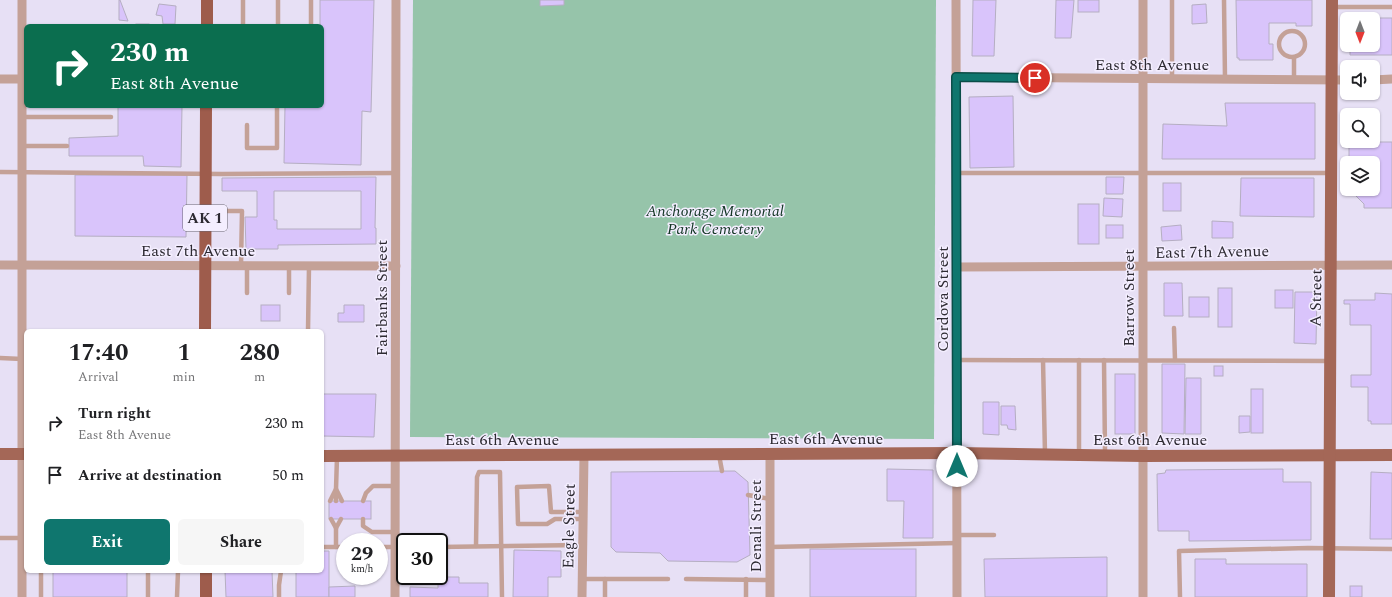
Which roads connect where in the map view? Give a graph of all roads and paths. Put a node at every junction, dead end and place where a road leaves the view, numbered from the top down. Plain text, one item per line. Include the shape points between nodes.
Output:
1 (22, 0) edge
2 (208, 0) edge
3 (243, 0) edge
4 (278, 0) edge
5 (311, 0) edge
6 (396, 0) edge
7 (956, 0) edge
8 (1143, 0) edge
9 (1172, 0) edge
10 (1224, 0) edge
11 (1332, 4) edge
12 (1392, 7) edge
13 (207, 24) edge
14 (243, 24) edge
15 (278, 24) edge
16 (311, 24) edge
17 (1294, 58) junction
18 (956, 77) junction
19 (1144, 78) junction
20 (0, 79) edge
21 (24, 79) edge
22 (1172, 79) junction
23 (1225, 79) junction
24 (1294, 79) junction
25 (1392, 79) edge
26 (1332, 80) junction
27 (1340, 80) edge
28 (1380, 80) edge
29 (206, 108) edge
30 (277, 108) edge
31 (22, 117) junction
32 (111, 117) dead end
33 (247, 125) dead end
34 (22, 146) junction
35 (67, 146) dead end
36 (0, 172) edge
37 (22, 172) junction
38 (206, 173) junction
39 (396, 173) junction
40 (956, 173) junction
41 (1332, 173) junction
42 (1144, 174) junction
43 (205, 211) junction
44 (1332, 264) junction
45 (0, 265) edge
46 (22, 265) junction
47 (205, 265) junction
48 (1392, 265) edge
49 (244, 266) junction
50 (289, 266) junction
51 (309, 266) junction
52 (396, 266) junction
53 (1144, 266) junction
54 (957, 267) junction
55 (247, 293) dead end
56 (289, 293) dead end
57 (1174, 328) dead end
58 (205, 329) edge
59 (308, 329) edge
60 (0, 358) edge
61 (24, 358) edge
62 (957, 360) junction
63 (1043, 360) junction
64 (1079, 360) junction
65 (1104, 360) junction
66 (1143, 360) junction
67 (1175, 360) junction
68 (1330, 361) junction
69 (957, 453) junction
70 (0, 454) edge
71 (24, 454) edge
72 (584, 454) junction
73 (718, 454) junction
74 (770, 454) junction
75 (1045, 454) junction
76 (1329, 454) junction
77 (1079, 455) junction
78 (1392, 455) edge
79 (324, 456) edge
80 (337, 456) junction
81 (396, 456) junction
82 (1105, 456) junction
83 (1143, 456) junction
84 (722, 471) dead end
85 (24, 485) edge
86 (395, 486) junction
87 (336, 489) junction
88 (748, 495) dead end
89 (770, 499) junction
90 (333, 501) dead end
91 (342, 501) dead end
92 (363, 501) dead end
93 (583, 516) junction
94 (363, 519) dead end
95 (336, 528) junction
96 (395, 532) junction
97 (336, 533) edge
98 (994, 535) dead end
99 (0, 538) edge
100 (22, 538) junction
101 (957, 539) junction
102 (582, 545) junction
103 (476, 546) junction
104 (501, 546) junction
105 (324, 547) edge
106 (336, 547) edge
107 (388, 547) edge
108 (395, 547) junction
109 (448, 547) edge
110 (770, 547) junction
111 (1329, 548) junction
112 (1392, 549) edge
113 (41, 573) edge
114 (148, 573) edge
115 (178, 573) edge
116 (206, 573) edge
117 (281, 573) edge
118 (582, 579) junction
119 (605, 579) junction
120 (668, 579) dead end
121 (686, 579) dead end
122 (746, 579) junction
123 (770, 580) junction
124 (22, 597) edge
125 (40, 597) edge
126 (148, 597) edge
127 (177, 597) edge
128 (206, 597) edge
129 (279, 597) edge
130 (395, 597) edge
131 (502, 597) edge
132 (582, 597) edge
133 (605, 597) edge
134 (746, 597) edge
135 (770, 597) edge
136 (957, 597) edge
137 (1143, 597) edge
138 (1180, 597) edge
139 (1329, 597) edge

1 - 21 street
2 - 13 highway
3 - 14 lane
4 - 15 lane
5 - 16 lane
6 - 39 street, Fairbanks Street
7 - 18 street, Cordova Street
8 - 19 street, Barrow Street
9 - 22 lane
10 - 23 lane
11 - 12 lane
11 - 26 main road, A Street
17 - 17 lane via 1301,54 1306,46 1302,35 1294,31 1285,33 1279,43 1283,54
17 - 24 lane
18 - 19 street, East 8th Avenue
18 - 40 street, Cordova Street
19 - 22 street, East 8th Avenue
19 - 42 street, Barrow Street
20 - 21 street
21 - 31 street
22 - 23 street, East 8th Avenue
23 - 24 street, East 8th Avenue
24 - 26 street, East 8th Avenue
25 - 28 street
26 - 27 street, East 8th Avenue
26 - 41 main road, A Street
29 - 38 highway, AK 1
30 - 33 lane via 277,148 247,148
31 - 32 lane
31 - 34 street
34 - 35 lane
34 - 37 street
36 - 37 lane
37 - 38 lane
37 - 46 street
38 - 39 lane
38 - 43 highway, AK 1
39 - 52 street, Fairbanks Street
40 - 42 lane
40 - 54 street, Cordova Street
41 - 42 lane
41 - 44 main road, A Street
42 - 53 street, Barrow Street
43 - 47 highway, AK 1
43 - 49 lane via 242,211
44 - 48 street, East 7th Avenue
44 - 53 street, East 7th Avenue
44 - 68 main road, A Street
45 - 46 street, East 7th Avenue
46 - 47 street, East 7th Avenue
46 - 61 street
47 - 49 street, East 7th Avenue
47 - 58 highway, AK 1
49 - 50 street, East 7th Avenue
49 - 55 lane
50 - 51 street, East 7th Avenue
50 - 56 lane
51 - 52 street, East 7th Avenue
51 - 59 lane
52 - 81 street, Fairbanks Street
53 - 54 street, East 7th Avenue
53 - 66 street, Barrow Street
54 - 62 street, Cordova Street
57 - 67 lane
60 - 61 lane
61 - 71 street
62 - 63 lane
62 - 69 street, Cordova Street
63 - 64 lane
63 - 75 lane
64 - 65 lane
64 - 77 lane
65 - 66 lane
65 - 82 lane
66 - 67 lane
66 - 83 street, Barrow Street
67 - 68 lane
68 - 76 main road, A Street
69 - 74 main road, East 6th Avenue
69 - 75 main road, East 6th Avenue
69 - 101 street, Cordova Street
70 - 71 main road
71 - 85 street
72 - 73 main road, East 6th Avenue
72 - 81 main road, East 6th Avenue
72 - 93 street, Eagle Street
73 - 74 main road, East 6th Avenue
73 - 84 lane
74 - 89 street, Denali Street
75 - 77 main road, East 6th Avenue
76 - 78 main road, East 6th Avenue
76 - 83 main road, East 6th Avenue
76 - 111 main road, A Street
77 - 82 main road, East 6th Avenue
79 - 80 main road, East 6th Avenue
80 - 81 main road, East 6th Avenue
80 - 87 lane
81 - 86 street, Fairbanks Street
82 - 83 main road, East 6th Avenue
83 - 137 street, Barrow Street
85 - 100 street
86 - 92 lane via 372,486
86 - 96 street, Fairbanks Street
87 - 90 lane
87 - 91 lane
88 - 89 lane
89 - 110 street, Denali Street
93 - 93 lane via 551,512 549,486 517,487 518,524 547,524 555,519
93 - 102 street, Eagle Street
94 - 96 lane via 363,526 372,532
95 - 95 lane via 336,519
95 - 97 lane
96 - 108 street, Fairbanks Street
98 - 101 lane
99 - 100 lane
100 - 124 street
101 - 110 lane
101 - 136 street, Cordova Street
102 - 104 lane
102 - 118 street, Eagle Street
103 - 104 lane
103 - 104 lane via 477,477 479,472 500,472
103 - 109 lane
104 - 131 lane
105 - 106 lane
107 - 108 lane
108 - 130 street, Fairbanks Street
110 - 123 street, Denali Street
111 - 112 lane
111 - 138 lane via 1179,551
111 - 139 main road, A Street
113 - 125 lane
114 - 126 lane
115 - 127 lane
116 - 128 highway
117 - 129 lane
118 - 119 lane
118 - 132 street, Eagle Street
119 - 120 lane
119 - 133 lane
121 - 122 lane
122 - 123 lane
122 - 134 lane
123 - 135 street, Denali Street

